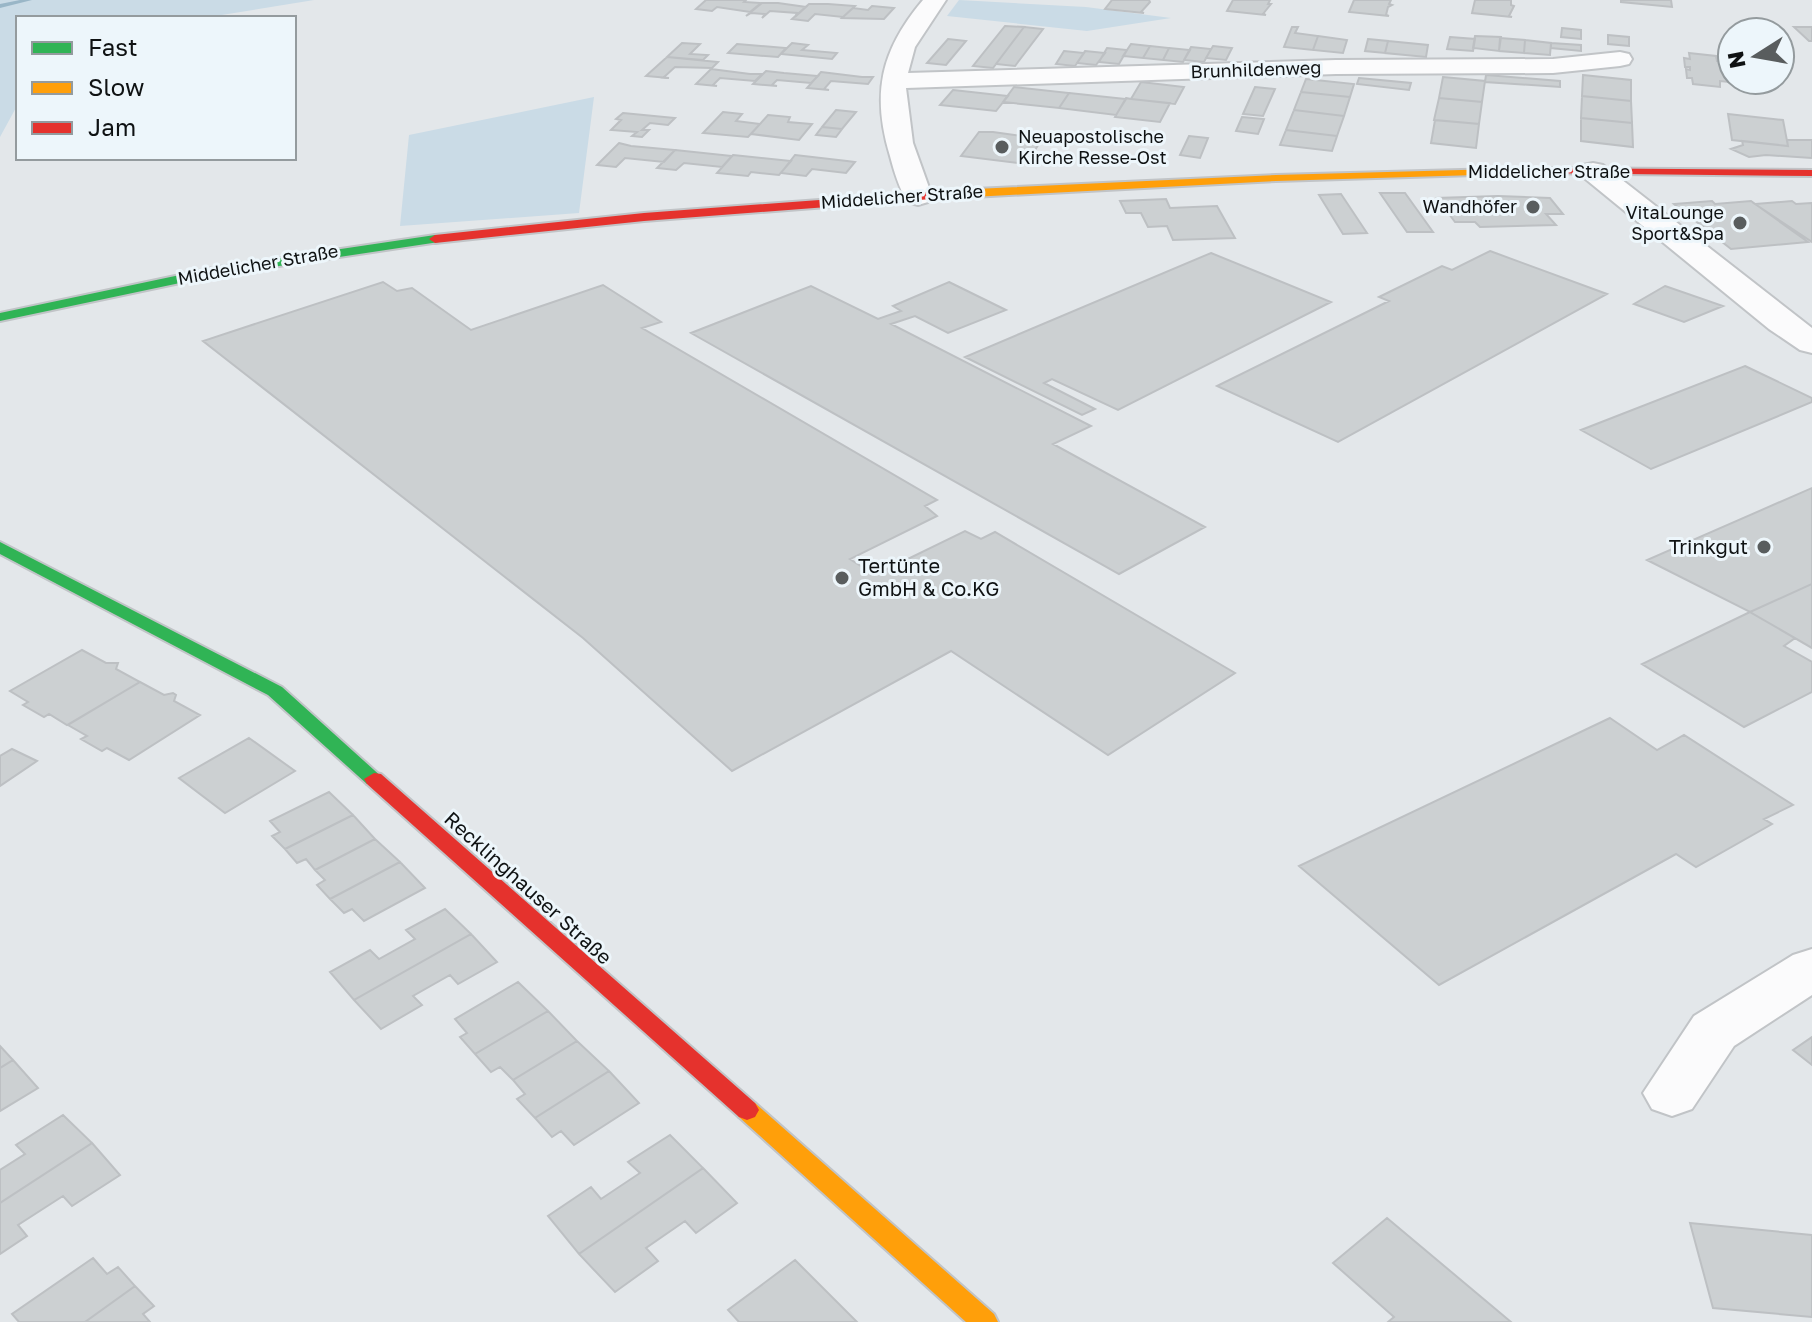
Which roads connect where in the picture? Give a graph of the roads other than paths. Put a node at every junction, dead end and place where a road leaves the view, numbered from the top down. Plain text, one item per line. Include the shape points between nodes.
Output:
1 (935, 0) edge
2 (1620, 59) dead end
3 (893, 81) junction
4 (1593, 171) junction
5 (1812, 173) edge
6 (918, 196) junction
7 (0, 317) edge
8 (1812, 343) edge
9 (0, 547) edge
10 (1812, 969) edge
11 (1672, 1093) dead end
12 (985, 1322) edge

1 - 3 street via 909,29
2 - 3 street, Brunhildenweg via 1553,66
3 - 6 street via 892,116 899,149
4 - 5 street, Middelicher Straße
4 - 6 street, Middelicher Straße via 1129,183
4 - 8 street
6 - 7 street, Middelicher Straße via 446,236 182,277
9 - 12 street, Recklinghauser Straße via 275,691
10 - 11 street via 1714,1031

